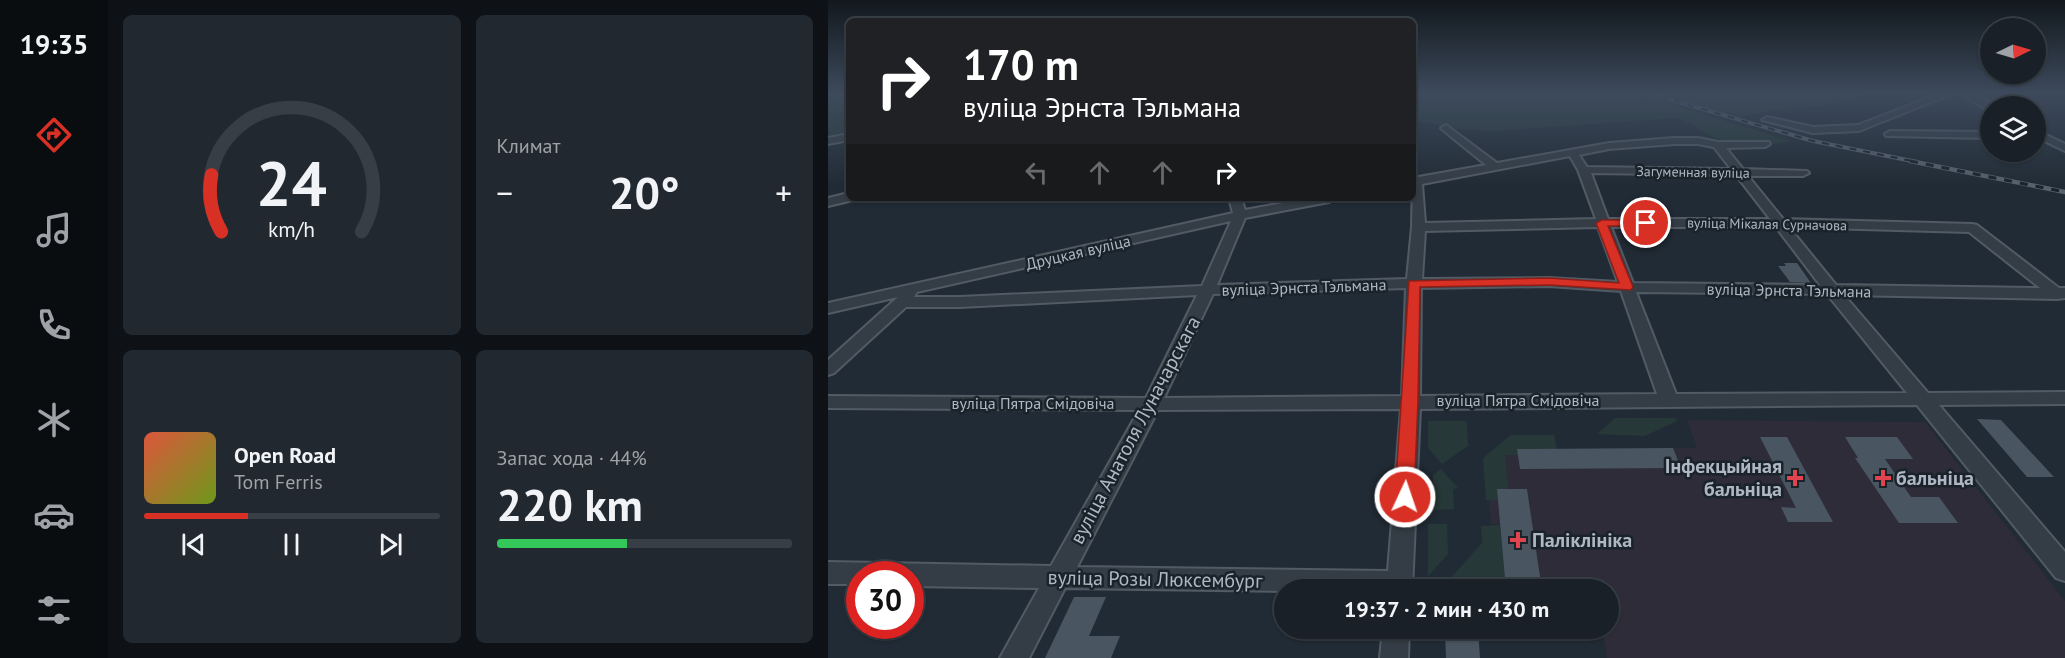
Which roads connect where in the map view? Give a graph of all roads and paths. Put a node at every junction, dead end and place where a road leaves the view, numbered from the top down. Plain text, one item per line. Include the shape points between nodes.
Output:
1 (1782, 124) edge
2 (1868, 124) edge
3 (1446, 128) dead end
4 (1890, 134) dead end
5 (1980, 135) edge
6 (2046, 135) edge
7 (2065, 136) edge
8 (846, 138) edge
9 (2046, 139) edge
10 (828, 141) edge
11 (1765, 144) dead end
12 (1718, 145) junction
13 (2065, 148) edge
14 (1572, 152) junction
15 (1495, 167) junction
16 (1584, 170) junction
17 (1741, 173) junction
18 (1803, 173) dead end
19 (1416, 182) edge
20 (846, 198) edge
21 (1416, 200) edge
22 (1236, 201) edge
23 (1313, 201) edge
24 (828, 202) edge
25 (1240, 215) junction
26 (1602, 223) junction
27 (1780, 223) junction
28 (1419, 227) junction
29 (1414, 284) junction
30 (1627, 287) junction
31 (1832, 290) junction
32 (1207, 291) junction
33 (2062, 295) edge
34 (908, 296) junction
35 (828, 308) edge
36 (828, 369) edge
37 (2065, 398) edge
38 (1668, 399) junction
39 (1923, 399) junction
40 (1411, 401) junction
41 (828, 402) edge
42 (1152, 404) junction
43 (2065, 570) edge
44 (828, 573) edge
45 (846, 573) edge
46 (924, 575) edge
47 (1057, 578) junction
48 (1399, 579) edge
49 (1274, 583) edge
50 (1395, 639) edge
51 (1014, 658) edge
52 (1394, 658) edge

1 - 2 street via 1803,129 1853,129
3 - 15 street
4 - 5 street
6 - 7 street
8 - 10 street
9 - 13 street
11 - 12 street
12 - 14 street via 1674,141
12 - 17 street
14 - 15 street
14 - 16 street
15 - 19 street
16 - 17 street, Загуменная вуліца
16 - 26 street
17 - 18 street, Загуменная вуліца
17 - 27 street
20 - 24 street
21 - 28 street
22 - 25 street
23 - 25 street, Друцкая вуліца
25 - 32 street, вуліца Анатоля Луначарскага
25 - 34 street, Друцкая вуліца
26 - 27 street, вуліца Мікалая Сурначова
26 - 28 street, вуліца Мікалая Сурначова
26 - 30 street
27 - 31 street
27 - 33 street, вуліца Мікалая Сурначова via 1972,228
28 - 29 street
29 - 30 street, вуліца Эрнста Тэльмана via 1549,282
29 - 32 street, вуліца Эрнста Тэльмана
29 - 40 street
30 - 31 street, вуліца Эрнста Тэльмана
30 - 38 street
31 - 33 street, вуліца Эрнста Тэльмана
31 - 39 street
32 - 34 street, вуліца Эрнста Тэльмана via 960,302
32 - 42 street, вуліца Анатоля Луначарскага
34 - 35 street, Друцкая вуліца
34 - 36 street
37 - 39 street, вуліца Пятра Смідовіча
38 - 39 street, вуліца Пятра Смідовіча
38 - 40 street, вуліца Пятра Смідовіча
39 - 43 street
40 - 42 street, вуліца Пятра Смідовіча
40 - 48 street
41 - 42 street, вуліца Пятра Смідовіча
42 - 47 street, вуліца Анатоля Луначарскага
44 - 45 street
46 - 47 street, вуліца Розы Люксембург
47 - 49 street, вуліца Розы Люксембург
47 - 51 street, вуліца Анатоля Луначарскага
50 - 52 street

